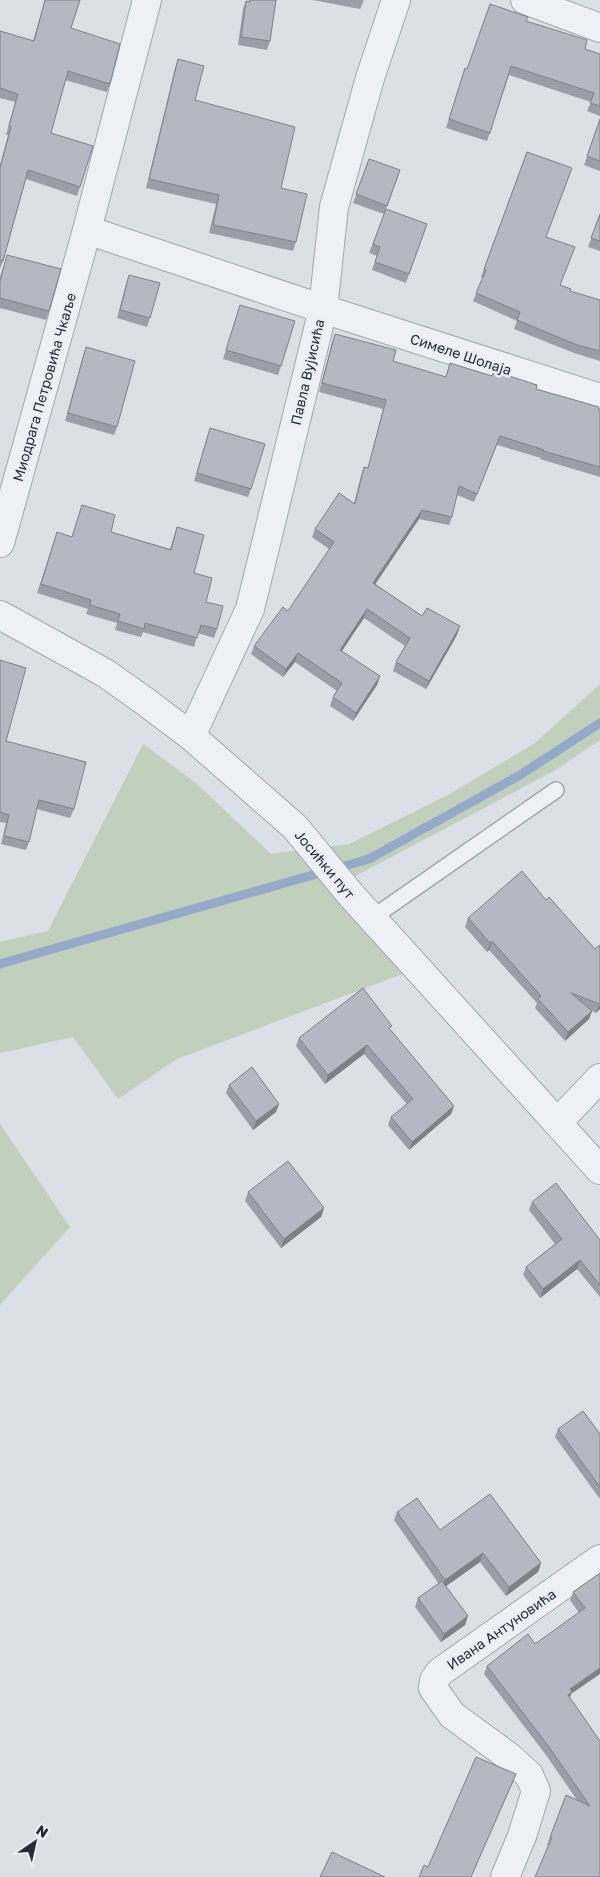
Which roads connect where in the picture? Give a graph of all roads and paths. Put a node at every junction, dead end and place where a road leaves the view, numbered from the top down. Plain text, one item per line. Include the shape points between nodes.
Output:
1 (147, 0) edge
2 (396, 0) edge
3 (525, 0) edge
4 (600, 28) edge
5 (87, 230) junction
6 (322, 309) junction
7 (600, 398) edge
8 (0, 543) edge
9 (0, 615) edge
10 (190, 736) junction
11 (556, 790) dead end
12 (372, 918) junction
13 (600, 1078) edge
14 (557, 1123) junction
15 (600, 1170) edge
16 (600, 1559) edge
17 (505, 1877) edge

1 - 5 street, Миодрага Петровића Чкаље
2 - 6 street, Павла Вујисића via 370,78 334,207
3 - 4 street
5 - 6 street
5 - 8 street, Миодрага Петровића Чкаље
6 - 7 street, Симеле Шолаја
6 - 10 street, Павла Вујисића via 250,609
9 - 10 street, Јосићки пут via 105,674
10 - 12 street, Јосићки пут via 294,827
11 - 12 lane
12 - 14 street, Јосићки пут
13 - 14 street
14 - 15 street, Јосићки пут
16 - 17 street, Ивана Антуновића via 440,1672 434,1680 433,1688 452,1715 508,1756 529,1775 536,1791

